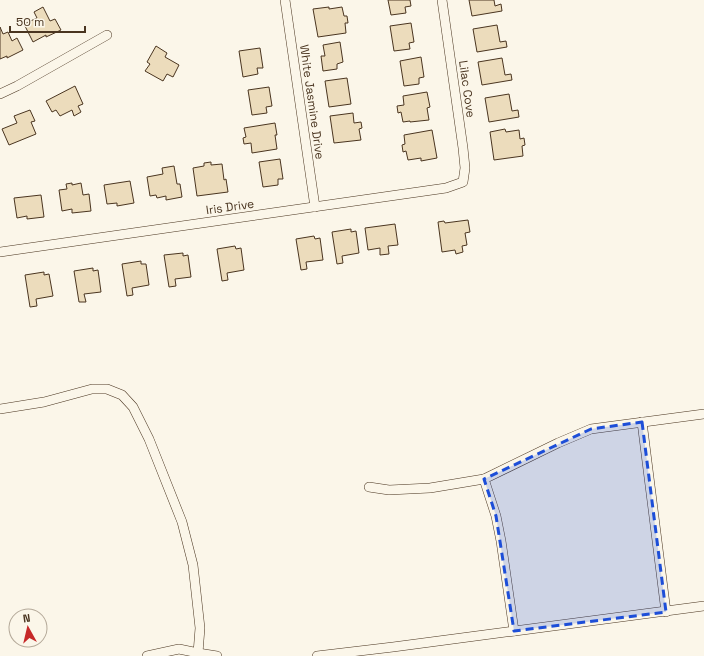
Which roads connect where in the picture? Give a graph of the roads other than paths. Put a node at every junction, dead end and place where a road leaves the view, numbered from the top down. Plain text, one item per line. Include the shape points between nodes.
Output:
1 (285, 0) edge
2 (442, 0) edge
3 (107, 35) dead end
4 (0, 94) edge
5 (463, 182) joint
6 (316, 207) junction
7 (0, 252) edge
8 (0, 409) edge
9 (704, 414) edge
10 (642, 422) junction
11 (484, 480) junction
12 (369, 487) dead end
13 (704, 606) edge
14 (666, 612) junction
15 (514, 631) junction
16 (198, 655) edge
17 (148, 656) edge
18 (217, 656) edge
19 (317, 656) edge

1 - 6 street, White Jasmine Drive
2 - 5 street, Lilac Cove via 464,148
3 - 4 street
5 - 6 street, Iris Drive via 446,188
6 - 7 street, Iris Drive
8 - 16 street via 44,402 92,388 107,389 122,395 133,406 182,522 193,565 200,628
9 - 10 street
10 - 11 street via 591,429
10 - 14 street
11 - 12 street via 430,488 388,490
11 - 15 street via 501,541
13 - 14 street
14 - 15 street
15 - 19 street
16 - 17 street via 179,649
16 - 18 street

